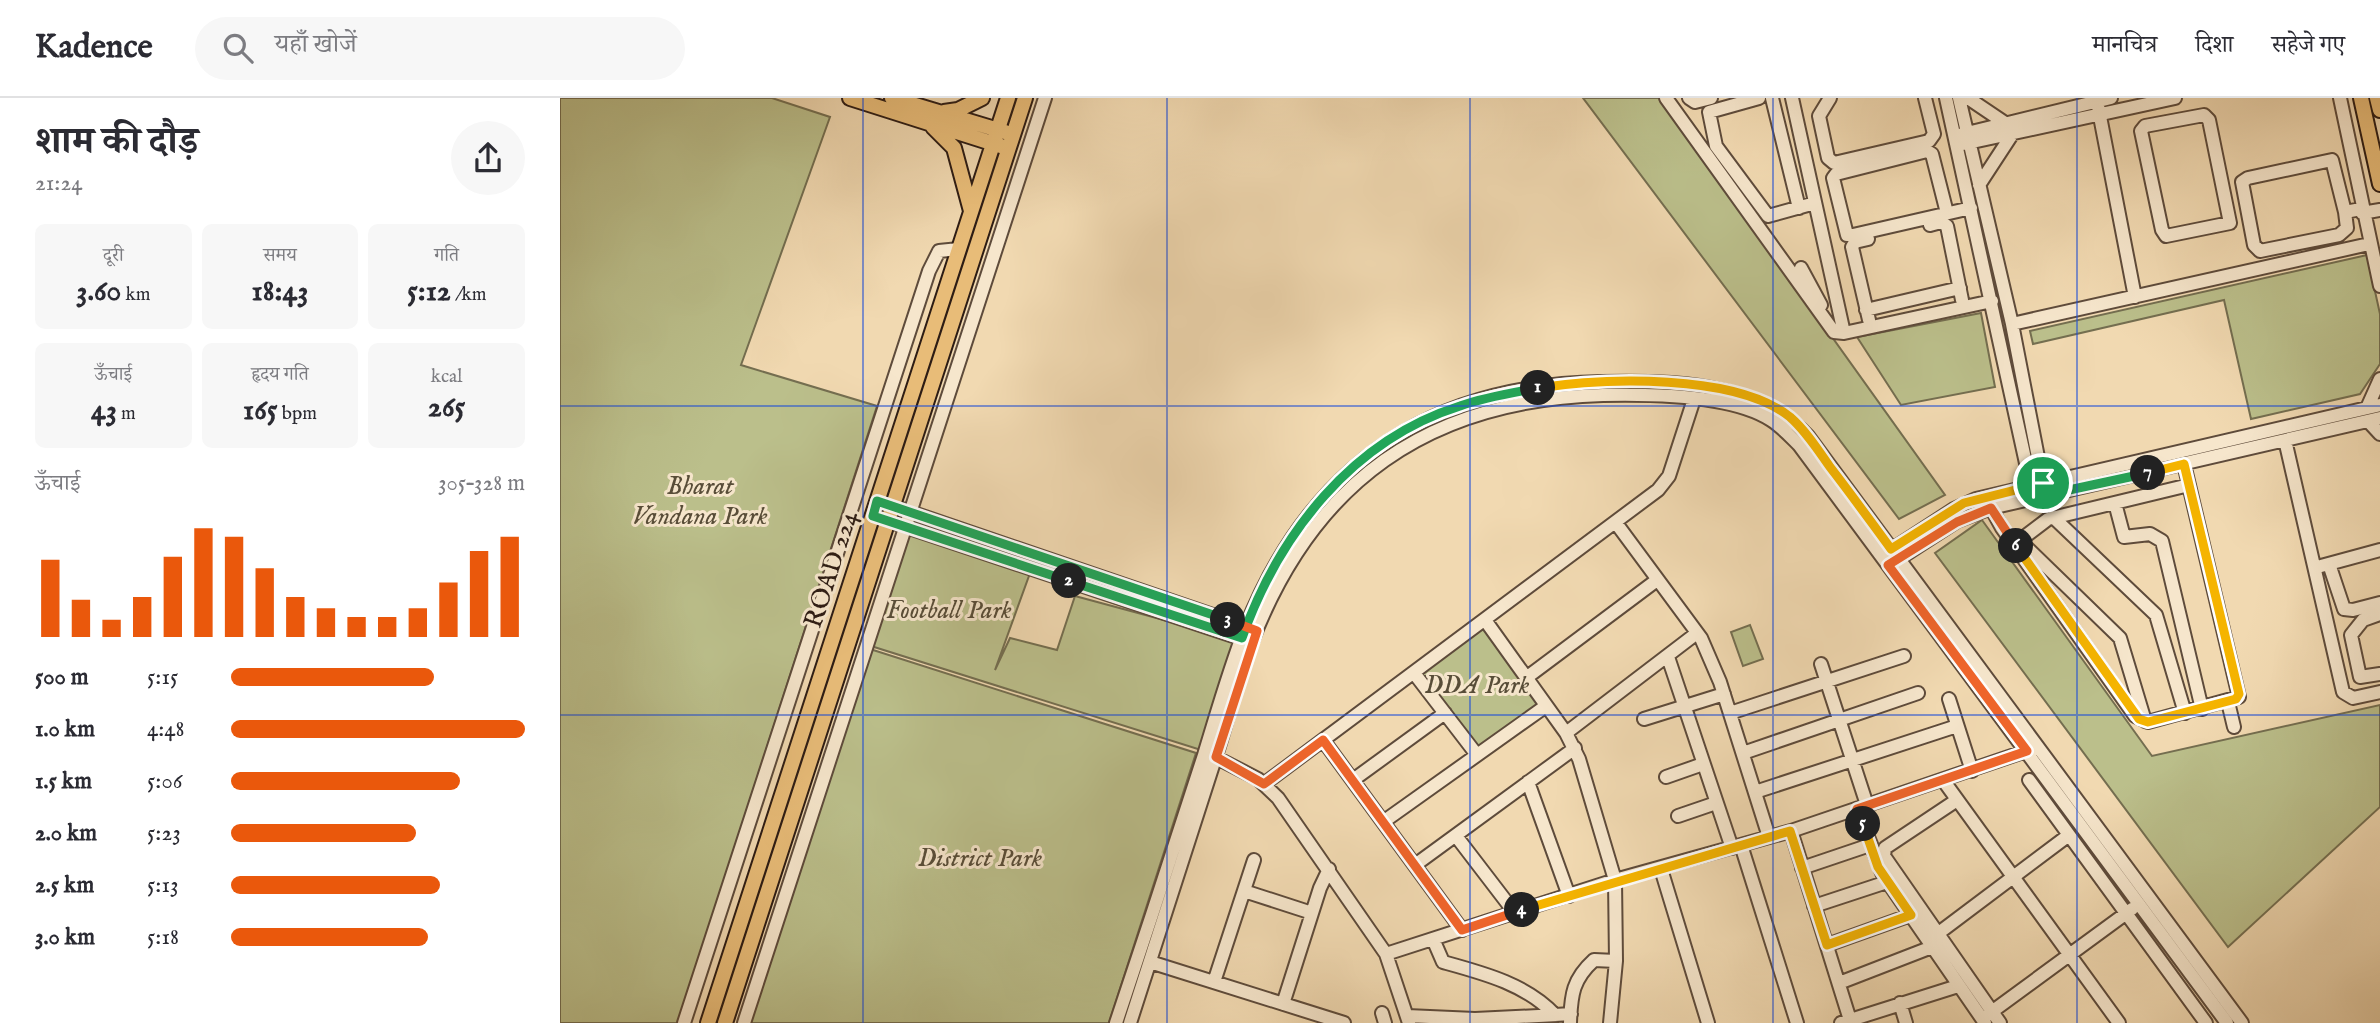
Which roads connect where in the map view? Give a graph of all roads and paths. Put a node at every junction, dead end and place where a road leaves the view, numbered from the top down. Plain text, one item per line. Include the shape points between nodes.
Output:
1 (850, 98) edge
2 (892, 98) edge
3 (982, 98) edge
4 (1008, 98) edge
5 (1025, 98) edge
6 (1045, 98) edge
7 (1666, 98) edge
8 (1689, 98) edge
9 (1711, 98) edge
10 (1759, 98) edge
11 (1772, 98) edge
12 (1791, 98) edge
13 (1800, 98) edge
14 (1830, 98) edge
15 (1925, 98) edge
16 (1946, 98) edge
17 (1959, 98) edge
18 (1968, 98) edge
19 (2111, 98) edge
20 (2175, 98) edge
21 (2340, 98) edge
22 (2361, 98) edge
23 (2377, 98) edge
24 (2097, 101) junction
25 (2161, 101) junction
26 (2380, 110) edge
27 (940, 113) junction
28 (2101, 115) junction
29 (2179, 120) junction
30 (2165, 122) junction
31 (928, 123) junction
32 (2009, 128) junction
33 (996, 137) junction
34 (1961, 139) junction
35 (1011, 142) junction
36 (2380, 184) edge
37 (1979, 185) junction
38 (1815, 203) junction
39 (1799, 208) junction
40 (1970, 208) junction
41 (2380, 210) edge
42 (2362, 211) junction
43 (2345, 212) junction
44 (971, 213) junction
45 (1947, 213) junction
46 (1847, 235) junction
47 (1830, 239) junction
48 (2369, 244) junction
49 (959, 249) junction
50 (1801, 268) dead end
51 (2380, 286) edge
52 (1961, 294) junction
53 (2135, 297) junction
54 (1991, 298) junction
55 (1868, 315) junction
56 (2012, 324) junction
57 (1845, 328) junction
58 (905, 346) junction
59 (926, 352) junction
60 (2380, 379) edge
61 (1671, 389) junction
62 (1694, 399) junction
63 (2374, 413) edge
64 (2380, 434) edge
65 (2285, 440) junction
66 (2184, 464) junction
67 (2189, 485) junction
68 (2038, 488) junction
69 (2115, 503) junction
70 (1991, 508) junction
71 (910, 512) junction
72 (885, 514) junction
73 (2053, 517) junction
74 (1616, 523) junction
75 (906, 526) junction
76 (2017, 542) junction
77 (2380, 550) edge
78 (1890, 557) junction
79 (2329, 564) junction
80 (2314, 568) junction
81 (1657, 580) junction
82 (2380, 603) edge
83 (2380, 614) edge
84 (1485, 620) junction
85 (1697, 633) junction
86 (1249, 635) junction
87 (1904, 656) dead end
88 (1668, 657) junction
89 (1821, 664) dead end
90 (1415, 673) junction
91 (2380, 674) edge
92 (1526, 678) junction
93 (1826, 681) junction
94 (2380, 692) edge
95 (1918, 693) dead end
96 (1724, 694) junction
97 (1949, 699) dead end
98 (2228, 702) junction
99 (1546, 706) junction
100 (1684, 706) junction
101 (2202, 709) junction
102 (1445, 713) junction
103 (1730, 713) junction
104 (2185, 713) junction
105 (1644, 719) dead end
106 (1839, 720) junction
107 (2145, 721) junction
108 (1957, 726) junction
109 (2234, 727) dead end
110 (1566, 733) junction
111 (1323, 740) junction
112 (1574, 748) junction
113 (2033, 748) junction
114 (1742, 753) junction
115 (1210, 754) junction
116 (1477, 755) junction
117 (1852, 760) junction
118 (1703, 764) junction
119 (1972, 771) junction
120 (1666, 776) dead end
121 (1353, 780) junction
122 (1943, 780) junction
123 (2029, 780) dead end
124 (1528, 782) junction
125 (1264, 784) junction
126 (1755, 792) junction
127 (1957, 800) junction
128 (1716, 803) junction
129 (1862, 807) junction
130 (1678, 816) dead end
131 (1383, 822) junction
132 (1790, 831) junction
133 (1456, 835) junction
134 (2069, 835) junction
135 (1769, 837) junction
136 (1870, 845) junction
137 (1736, 847) junction
138 (1254, 860) dead end
139 (1415, 866) junction
140 (1802, 868) junction
141 (1329, 869) junction
142 (1661, 869) junction
143 (2013, 877) junction
144 (1615, 880) junction
145 (1887, 882) junction
146 (1244, 891) junction
147 (1569, 895) junction
148 (2141, 903) junction
149 (1814, 906) junction
150 (1312, 913) junction
151 (1515, 913) junction
152 (2126, 914) junction
153 (1911, 915) junction
154 (1462, 930) junction
155 (2168, 931) junction
156 (1433, 939) junction
157 (1934, 941) junction
158 (1827, 945) junction
159 (1386, 954) junction
160 (2069, 955) junction
161 (1616, 961) junction
162 (1150, 962) junction
163 (1214, 982) junction
164 (1839, 983) junction
165 (1958, 986) junction
166 (1900, 1003) junction
167 (1283, 1004) junction
168 (1566, 1017) edge
169 (1986, 1018) edge
170 (1408, 1019) edge
171 (1845, 1021) edge
172 (684, 1023) edge
173 (708, 1023) edge
174 (725, 1023) edge
175 (744, 1023) edge
176 (1116, 1023) edge
177 (1130, 1023) edge
178 (1344, 1023) edge
179 (1610, 1023) edge
180 (1708, 1023) edge
181 (1797, 1023) edge
182 (1906, 1023) edge
183 (2000, 1023) edge
184 (2119, 1023) edge
185 (2206, 1023) edge
186 (2227, 1023) edge
187 (2242, 1023) edge

1 - 31 main road
2 - 27 main road
3 - 27 main road
4 - 33 main road, ROAD 224
5 - 35 main road, ROAD 224
6 - 71 street
7 - 57 street via 1831,330
8 - 9 street via 1695,102
10 - 39 street via 1709,112 1716,146 1764,214
11 - 39 street
12 - 38 street
13 - 47 street
14 - 15 street via 1819,116 1828,158 1835,163 1929,141 1934,134
16 - 34 street
17 - 34 street
18 - 32 street
19 - 24 street
20 - 25 street
20 - 29 street
21 - 42 street
22 - 36 main road
23 - 26 main road
24 - 28 street
24 - 32 street
25 - 28 street
25 - 30 street
27 - 33 main road
28 - 32 street
28 - 53 street
29 - 30 street
29 - 30 street via 2209,118 2231,218 2225,226 2168,237 2163,233 2141,131
31 - 33 main road
31 - 44 main road via 954,148
32 - 34 street
32 - 37 street
33 - 35 main road
33 - 44 main road, ROAD 224
34 - 37 street
34 - 40 street
35 - 72 main road, ROAD 224
37 - 56 street
38 - 39 street
38 - 57 street
40 - 45 street
40 - 54 street
41 - 42 street
42 - 43 street
42 - 48 street
43 - 43 street via 2332,160 2242,182 2254,245 2260,251 2339,235 2347,228
44 - 49 main road, ROAD 224
45 - 46 street
45 - 46 street via 1932,154 1927,151 1834,175
46 - 47 street
47 - 57 street
48 - 51 street
48 - 53 street
49 - 58 street via 939,251 934,259
49 - 59 main road, ROAD 224
50 - 57 street via 1832,326
52 - 54 street
52 - 55 street
52 - 55 street via 1947,226 1941,222 1853,244
53 - 56 street
54 - 57 street
54 - 68 street
55 - 57 street
56 - 68 street
58 - 59 street
58 - 172 street
59 - 72 main road, ROAD 224 via 877,501
60 - 63 street
61 - 62 street
61 - 78 street via 1748,397 1789,417 1808,436
61 - 86 street via 1590,382 1494,396 1427,419 1384,443 1340,477 1310,511 1281,555
62 - 74 street via 1664,485
62 - 78 street via 1744,409 1782,428
63 - 64 street
63 - 65 street
63 - 68 street
65 - 66 street
65 - 80 street
66 - 67 street
66 - 68 street
67 - 69 street
67 - 98 street via 2239,694
68 - 70 street
68 - 78 street via 1964,503
69 - 73 street
69 - 101 street via 2124,537 2150,534 2162,541
70 - 76 street
70 - 78 street
71 - 72 street
71 - 75 street
71 - 86 street
72 - 75 street
72 - 173 main road, ROAD 224
72 - 174 main road, ROAD 224
73 - 76 street
73 - 104 street via 2156,615
74 - 81 street
74 - 84 street
75 - 86 street
75 - 175 street
76 - 107 street via 2135,716
76 - 107 street via 2120,638
77 - 79 street
78 - 113 street
79 - 80 street
79 - 82 street via 2344,609
80 - 94 street via 2345,695 2353,698
81 - 85 street
81 - 92 street
83 - 91 street via 2363,620 2351,635 2360,677
84 - 90 street
84 - 92 street
85 - 88 street
85 - 96 street
86 - 115 street
87 - 93 street
88 - 100 street
88 - 110 street
89 - 93 street
90 - 102 street
90 - 111 street
92 - 99 street
93 - 103 street
93 - 106 street
95 - 106 street
96 - 100 street
96 - 103 street
97 - 108 street
98 - 101 street
98 - 109 street
99 - 110 street
99 - 116 street
100 - 105 street
100 - 118 street
101 - 104 street
102 - 116 street
102 - 121 street
103 - 114 street
104 - 107 street
106 - 114 street
106 - 117 street
108 - 117 street
108 - 119 street
110 - 112 street
111 - 121 street
111 - 125 street
112 - 124 street
112 - 144 street
113 - 119 street
113 - 148 street
113 - 155 street
114 - 126 street
115 - 125 street
115 - 162 street
115 - 176 street
116 - 131 street
117 - 126 street
117 - 129 street
118 - 120 street
118 - 128 street
119 - 122 street
121 - 131 street
122 - 127 street
122 - 129 street
123 - 134 street
124 - 133 street
124 - 147 street
125 - 141 street
126 - 135 street
127 - 143 street
127 - 157 street via 1883,852
128 - 130 street
128 - 137 street
129 - 132 street
129 - 136 street
131 - 139 street
132 - 135 street
132 - 140 street
133 - 139 street
133 - 151 street
134 - 143 street
134 - 152 street
135 - 137 street
136 - 140 street
136 - 145 street
137 - 142 street
137 - 181 street
138 - 146 street
139 - 154 street
140 - 149 street
141 - 150 street
141 - 159 street
142 - 144 street
142 - 180 street
143 - 157 street
143 - 160 street
144 - 147 street
144 - 161 street
145 - 149 street
145 - 153 street
146 - 150 street
146 - 163 street
147 - 151 street
148 - 152 street
148 - 155 street
149 - 158 street
150 - 167 street
151 - 154 street
152 - 160 street
152 - 185 street
153 - 157 street
153 - 158 street
154 - 156 street
155 - 186 street
155 - 187 street
156 - 159 street
156 - 168 street via 1443,962 1524,990 1555,1016
157 - 164 street
157 - 165 street
157 - 169 street
158 - 164 street
159 - 170 street
160 - 169 street
160 - 184 street
161 - 168 street via 1594,960 1578,974
161 - 179 street
162 - 163 street
162 - 177 street
163 - 167 street
164 - 171 street
165 - 166 street
165 - 169 street
166 - 171 street
166 - 182 street
167 - 178 street
168 - 170 street
169 - 183 street

